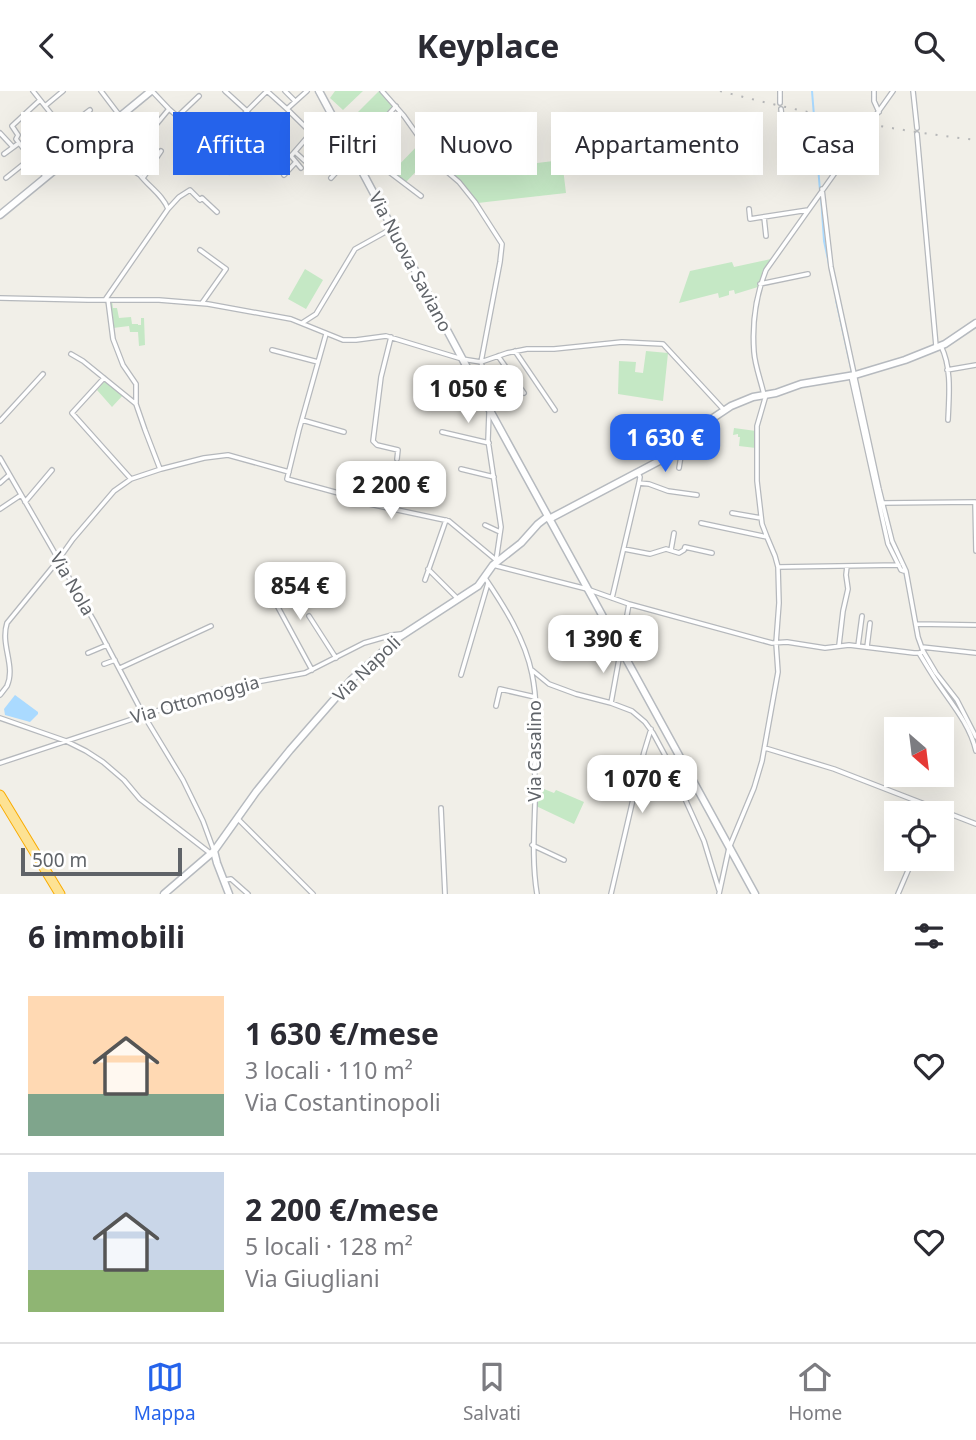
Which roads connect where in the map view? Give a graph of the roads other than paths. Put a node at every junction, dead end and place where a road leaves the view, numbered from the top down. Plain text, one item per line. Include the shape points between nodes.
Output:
1 (33, 91) edge
2 (64, 91) edge
3 (101, 91) edge
4 (151, 91) edge
5 (225, 91) edge
6 (267, 91) edge
7 (285, 91) edge
8 (307, 91) edge
9 (382, 91) edge
10 (780, 91) edge
11 (874, 91) edge
12 (893, 91) edge
13 (913, 91) edge
14 (322, 93) edge
15 (200, 96) dead end
16 (40, 100) junction
17 (295, 101) junction
18 (780, 103) dead end
19 (45, 106) junction
20 (396, 106) junction
21 (169, 109) junction
22 (286, 109) junction
23 (781, 109) dead end
24 (90, 110) dead end
25 (247, 111) joint
26 (878, 111) junction
27 (50, 112) edge
28 (87, 112) edge
29 (117, 112) edge
30 (125, 112) edge
31 (173, 112) edge
32 (182, 112) edge
33 (331, 112) edge
34 (391, 112) edge
35 (781, 112) edge
36 (159, 121) edge
37 (304, 126) edge
38 (917, 128) dead end
39 (0, 133) edge
40 (415, 133) edge
41 (917, 134) dead end
42 (304, 141) edge
43 (19, 143) junction
44 (21, 145) edge
45 (13, 147) junction
46 (161, 151) dead end
47 (295, 152) junction
48 (4, 154) dead end
49 (304, 159) edge
50 (296, 162) junction
51 (21, 167) edge
52 (290, 168) edge
53 (302, 168) dead end
54 (45, 175) edge
55 (51, 175) edge
56 (139, 175) edge
57 (334, 175) edge
58 (363, 175) edge
59 (393, 175) edge
60 (450, 175) edge
61 (6, 178) dead end
62 (47, 178) junction
63 (331, 178) dead end
64 (143, 179) junction
65 (821, 191) junction
66 (421, 196) dead end
67 (168, 209) junction
68 (749, 209) dead end
69 (808, 209) junction
70 (217, 212) dead end
71 (0, 215) edge
72 (764, 217) junction
73 (392, 228) junction
74 (766, 236) dead end
75 (200, 250) dead end
76 (808, 274) dead end
77 (760, 284) junction
78 (0, 297) edge
79 (107, 300) junction
80 (202, 303) junction
81 (302, 323) junction
82 (976, 323) edge
83 (326, 334) junction
84 (390, 337) junction
85 (938, 347) junction
86 (272, 350) dead end
87 (515, 351) junction
88 (71, 354) dead end
89 (498, 356) junction
90 (462, 359) junction
91 (318, 362) junction
92 (481, 362) junction
93 (976, 365) edge
94 (467, 368) junction
95 (947, 370) junction
96 (43, 374) dead end
97 (852, 375) junction
98 (104, 378) junction
99 (524, 393) dead end
100 (765, 395) junction
101 (136, 404) junction
102 (454, 405) dead end
103 (489, 409) junction
104 (555, 410) dead end
105 (724, 410) junction
106 (302, 420) junction
107 (948, 420) dead end
108 (0, 421) edge
109 (344, 432) dead end
110 (442, 432) dead end
111 (489, 443) junction
112 (682, 444) junction
113 (0, 458) edge
114 (397, 459) dead end
115 (680, 468) dead end
116 (161, 469) junction
117 (461, 469) dead end
118 (52, 470) dead end
119 (289, 472) junction
120 (638, 473) junction
121 (9, 475) junction
122 (494, 477) junction
123 (131, 479) junction
124 (0, 483) edge
125 (639, 483) junction
126 (21, 495) junction
127 (696, 495) dead end
128 (25, 502) junction
129 (883, 503) junction
130 (0, 509) edge
131 (732, 513) dead end
132 (548, 518) junction
133 (761, 518) junction
134 (446, 520) junction
135 (701, 523) dead end
136 (485, 525) dead end
137 (500, 532) junction
138 (674, 533) dead end
139 (766, 537) junction
140 (624, 549) junction
141 (671, 550) junction
142 (976, 551) edge
143 (712, 554) dead end
144 (58, 559) junction
145 (495, 563) junction
146 (899, 565) junction
147 (847, 566) junction
148 (778, 567) junction
149 (428, 569) junction
150 (904, 571) junction
151 (296, 573) dead end
152 (302, 577) dead end
153 (425, 580) dead end
154 (487, 581) junction
155 (293, 583) junction
156 (587, 589) junction
157 (612, 598) junction
158 (458, 599) junction
159 (629, 604) junction
160 (309, 616) dead end
161 (862, 616) dead end
162 (870, 624) dead end
163 (916, 624) junction
164 (976, 625) edge
165 (211, 626) dead end
166 (403, 634) junction
167 (776, 643) junction
168 (107, 645) junction
169 (839, 645) junction
170 (858, 646) junction
171 (867, 647) junction
172 (620, 650) junction
173 (921, 651) junction
174 (88, 653) dead end
175 (976, 653) edge
176 (336, 658) junction
177 (115, 660) junction
178 (104, 664) dead end
179 (120, 668) junction
180 (531, 668) junction
181 (312, 670) junction
182 (461, 675) dead end
183 (0, 695) edge
184 (535, 697) junction
185 (611, 702) junction
186 (496, 706) dead end
187 (143, 713) junction
188 (0, 718) edge
189 (650, 729) junction
190 (973, 734) edge
191 (66, 741) junction
192 (765, 748) junction
193 (976, 751) edge
194 (0, 763) edge
195 (0, 795) edge
196 (916, 801) edge
197 (0, 803) edge
198 (441, 808) dead end
199 (954, 816) edge
200 (238, 819) junction
201 (976, 824) edge
202 (532, 845) junction
203 (729, 848) junction
204 (212, 852) junction
205 (564, 860) dead end
206 (908, 871) edge
207 (225, 880) junction
208 (719, 893) edge
209 (54, 894) edge
210 (60, 894) edge
211 (164, 894) edge
212 (229, 894) edge
213 (248, 894) edge
214 (313, 894) edge
215 (445, 894) edge
216 (537, 894) edge
217 (611, 894) edge
218 (755, 894) edge
219 (898, 894) edge

1 - 16 street
2 - 19 street
3 - 29 street
4 - 21 street
4 - 30 main road
5 - 25 street
6 - 22 street
6 - 25 street
7 - 17 street
8 - 17 street
9 - 20 street
10 - 18 street
11 - 26 street
12 - 26 street
13 - 38 street
14 - 33 main road, Via Nuova Saviano
15 - 32 street
16 - 19 street
16 - 43 street via 12,126
17 - 22 street
19 - 27 street
20 - 34 street
20 - 40 street
21 - 31 street
21 - 36 street
22 - 37 street
23 - 35 street
24 - 28 street
26 - 65 street
39 - 45 street
41 - 85 street
42 - 47 street
43 - 44 street
43 - 45 street
45 - 48 street
46 - 64 street
47 - 49 street
47 - 50 street via 290,156
50 - 52 street
50 - 53 street
51 - 61 street
54 - 62 street
55 - 62 main road
56 - 64 street
57 - 63 street
58 - 73 main road, Via Nuova Saviano
59 - 66 street
60 - 92 street via 477,205 502,244
62 - 71 main road
64 - 67 street
65 - 69 street
65 - 97 street
67 - 70 street via 190,190
67 - 79 street
68 - 72 street via 750,219
69 - 72 street
69 - 77 street
72 - 74 street
73 - 81 street via 355,249 316,314
73 - 90 main road, Via Nuova Saviano
75 - 80 street via 226,269
76 - 77 street
77 - 100 street via 754,354
78 - 79 street
79 - 80 street
79 - 101 street via 113,339 136,384
80 - 81 street
81 - 83 street
82 - 85 main road, Via Napoli
83 - 84 street via 349,341
83 - 91 street
84 - 90 street
84 - 114 street via 373,441 398,450
85 - 95 street via 945,355
85 - 97 main road, Via Napoli
86 - 91 street
87 - 89 street
87 - 104 street
87 - 105 street via 606,343 663,344
88 - 98 street
89 - 92 street
89 - 99 street
90 - 92 street
90 - 94 main road, Via Nuova Saviano
91 - 106 street
92 - 103 street
93 - 95 street
94 - 102 street
94 - 103 main road, Via Nuova Saviano
95 - 107 street
96 - 108 street
97 - 100 main road, Via Napoli
97 - 129 street
97 - 146 street via 888,544
98 - 101 street
98 - 123 street via 72,413
100 - 105 main road, Via Napoli
100 - 133 street via 757,431
101 - 116 street
103 - 111 street
103 - 132 main road, Via Nuova Saviano
105 - 112 main road, Via Napoli
106 - 109 street
106 - 119 street
110 - 111 street
111 - 122 street
112 - 115 street
112 - 120 main road, Via Napoli
113 - 121 street, Via Nola
116 - 119 street via 228,455
116 - 123 street
117 - 122 street
118 - 128 street
119 - 134 street via 287,479 360,502
120 - 125 street
120 - 132 main road, Via Napoli
121 - 124 street
121 - 126 street, Via Nola
122 - 137 street
123 - 144 street via 114,491
125 - 127 street
125 - 140 street
126 - 128 street, Via Nola
126 - 130 street
128 - 144 street, Via Nola
129 - 142 street via 975,502
129 - 150 street
131 - 133 street
132 - 145 main road, Via Napoli
132 - 156 main road, Via Nuova Saviano
133 - 139 street
134 - 145 street
134 - 149 street
135 - 139 street
136 - 137 street
137 - 145 street
138 - 141 street
139 - 148 street
140 - 141 street via 650,554
140 - 157 street
141 - 143 street via 679,554 685,547
144 - 168 street, Via Nola
144 - 183 street via 7,623 3,641 10,674
145 - 154 main road, Via Napoli
145 - 156 street
146 - 147 street
146 - 150 street
147 - 148 street
147 - 169 street
148 - 167 street
149 - 153 street
149 - 158 street
150 - 163 street
151 - 155 street via 289,578
152 - 155 street
154 - 158 main road, Via Napoli
154 - 180 street, Via Casalino
154 - 182 street
155 - 181 street via 273,598
156 - 157 street
156 - 172 main road, Via Nuova Saviano
157 - 159 street
158 - 166 main road, Via Napoli
159 - 167 street
159 - 172 street
160 - 176 street
161 - 170 street
162 - 171 street
163 - 164 street
163 - 173 street
165 - 179 street
166 - 176 street, Via Ottomoggia via 364,643
166 - 200 main road, Via Napoli via 345,686
167 - 169 street via 820,648
167 - 192 street via 778,672
168 - 174 street
168 - 177 street, Via Nola
169 - 170 street
170 - 171 street
171 - 173 street
172 - 185 street
172 - 203 main road, Via Nuova Saviano
173 - 175 street
173 - 190 street
176 - 181 street, Via Ottomoggia
177 - 178 street
177 - 179 street, Via Nola
179 - 187 street, Via Nola
180 - 184 street, Via Casalino
180 - 185 street via 549,684
181 - 187 street, Via Ottomoggia via 229,687
184 - 186 street via 500,689
184 - 202 street, Via Casalino
185 - 189 street via 632,711
187 - 191 street, Via Ottomoggia
187 - 204 street, Via Nola via 183,780
188 - 191 street
189 - 208 street via 704,841
189 - 217 street
190 - 193 street
191 - 194 street, Via Ottomoggia
191 - 204 street via 103,762 140,799
192 - 196 street
192 - 203 street
195 - 210 highway
197 - 209 highway
198 - 215 street
199 - 201 street
200 - 204 main road, Via Napoli
200 - 214 street
202 - 205 street
202 - 216 street, Via Casalino
203 - 208 street
203 - 218 main road, Via Nuova Saviano
204 - 207 main road
204 - 211 main road, Via Napoli
206 - 219 street
207 - 212 main road
207 - 213 street via 231,879

